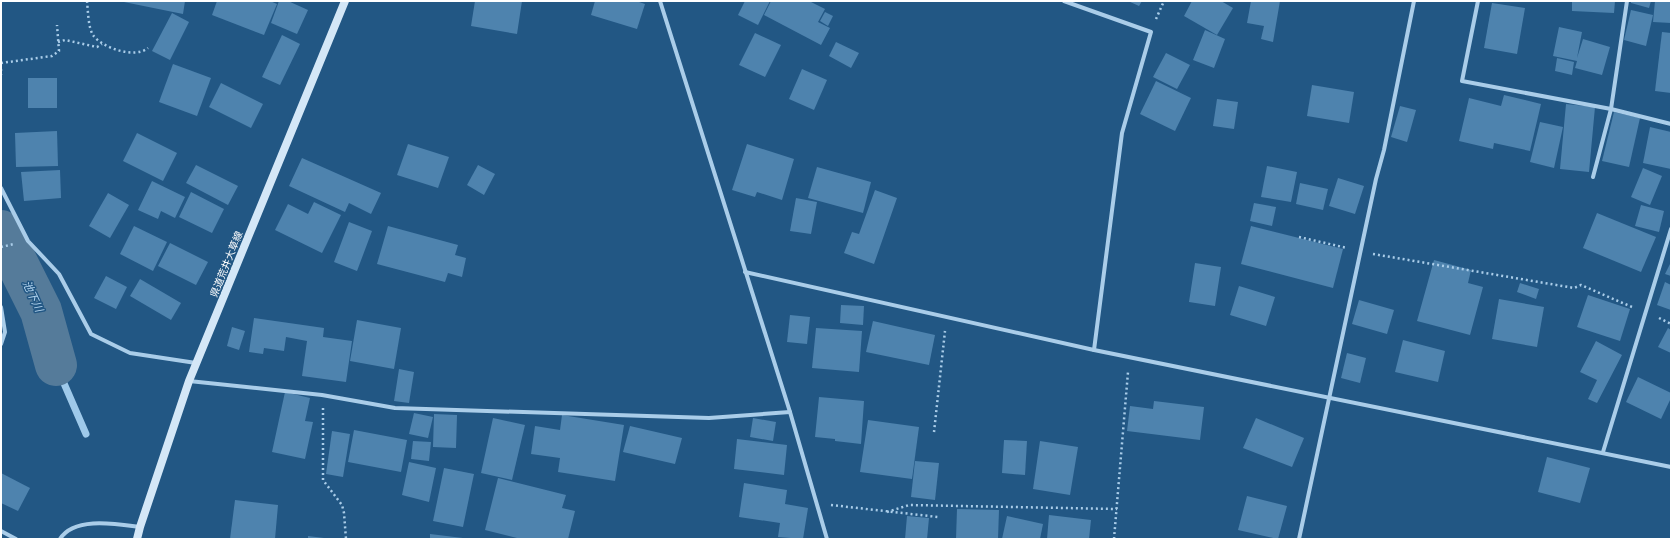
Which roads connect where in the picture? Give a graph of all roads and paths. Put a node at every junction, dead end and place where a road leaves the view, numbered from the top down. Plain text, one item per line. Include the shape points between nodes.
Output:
1 (87, 1) edge
2 (345, 1) edge
3 (660, 1) edge
4 (1064, 1) edge
5 (1164, 1) edge
6 (1414, 1) edge
7 (1478, 1) edge
8 (1627, 1) edge
9 (57, 25) dead end
10 (1151, 32) junction
11 (58, 42) junction
12 (102, 44) junction
13 (148, 48) dead end
14 (1, 63) edge
15 (1, 70) edge
16 (1, 75) edge
17 (1611, 109) junction
18 (1671, 124) edge
19 (1593, 176) dead end
20 (1, 188) edge
21 (1671, 229) edge
22 (1299, 236) dead end
23 (20, 243) dead end
24 (1, 248) edge
25 (1360, 252) junction
26 (745, 272) junction
27 (1, 307) edge
28 (1645, 313) junction
29 (947, 317) junction
30 (1671, 324) edge
31 (1, 344) edge
32 (1094, 350) junction
33 (1129, 357) junction
34 (196, 363) junction
35 (189, 381) junction
36 (322, 395) junction
37 (1329, 397) junction
38 (790, 412) junction
39 (934, 432) dead end
40 (1603, 452) junction
41 (1671, 467) edge
42 (816, 503) junction
43 (1117, 509) junction
44 (888, 512) junction
45 (938, 517) dead end
46 (140, 527) junction
47 (1, 531) edge
48 (6, 534) junction
49 (3, 539) edge
50 (16, 539) edge
51 (60, 539) edge
52 (137, 539) edge
53 (346, 539) edge
54 (827, 539) edge
55 (1114, 539) edge
56 (1299, 539) edge

1 - 12 path via 92,34
2 - 34 main road, 県道荒井大草線
3 - 26 street
4 - 10 street
5 - 10 path
6 - 25 street via 1384,150
7 - 17 street via 1462,81
8 - 17 street
9 - 11 path
10 - 32 street via 1122,133
11 - 12 path via 65,40 97,48
11 - 14 path via 59,51 52,56
12 - 13 path via 133,54 143,53
15 - 16 path
17 - 18 street
17 - 19 street
20 - 34 street via 28,241 59,274 91,334 130,353
21 - 28 street
22 - 25 path
23 - 24 path
25 - 28 path via 1574,288 1581,285
25 - 37 street
26 - 29 street
26 - 38 street
27 - 31 street via 5,332
28 - 30 path
28 - 40 street
29 - 32 street
29 - 39 path
32 - 33 street
33 - 37 street
33 - 43 path
34 - 35 main road, 県道荒井大草線
35 - 36 street
35 - 46 main road, 県道荒井大草線
36 - 38 street via 395,408 709,418
36 - 53 path via 323,480 342,505
37 - 40 street
37 - 56 street
38 - 42 street
40 - 41 street
42 - 44 path
42 - 54 street
43 - 44 path via 909,505
43 - 55 path
44 - 45 path
46 - 51 street via 85,523 63,534
46 - 52 main road, 県道荒井大草線
47 - 48 street
48 - 49 street
48 - 50 street

